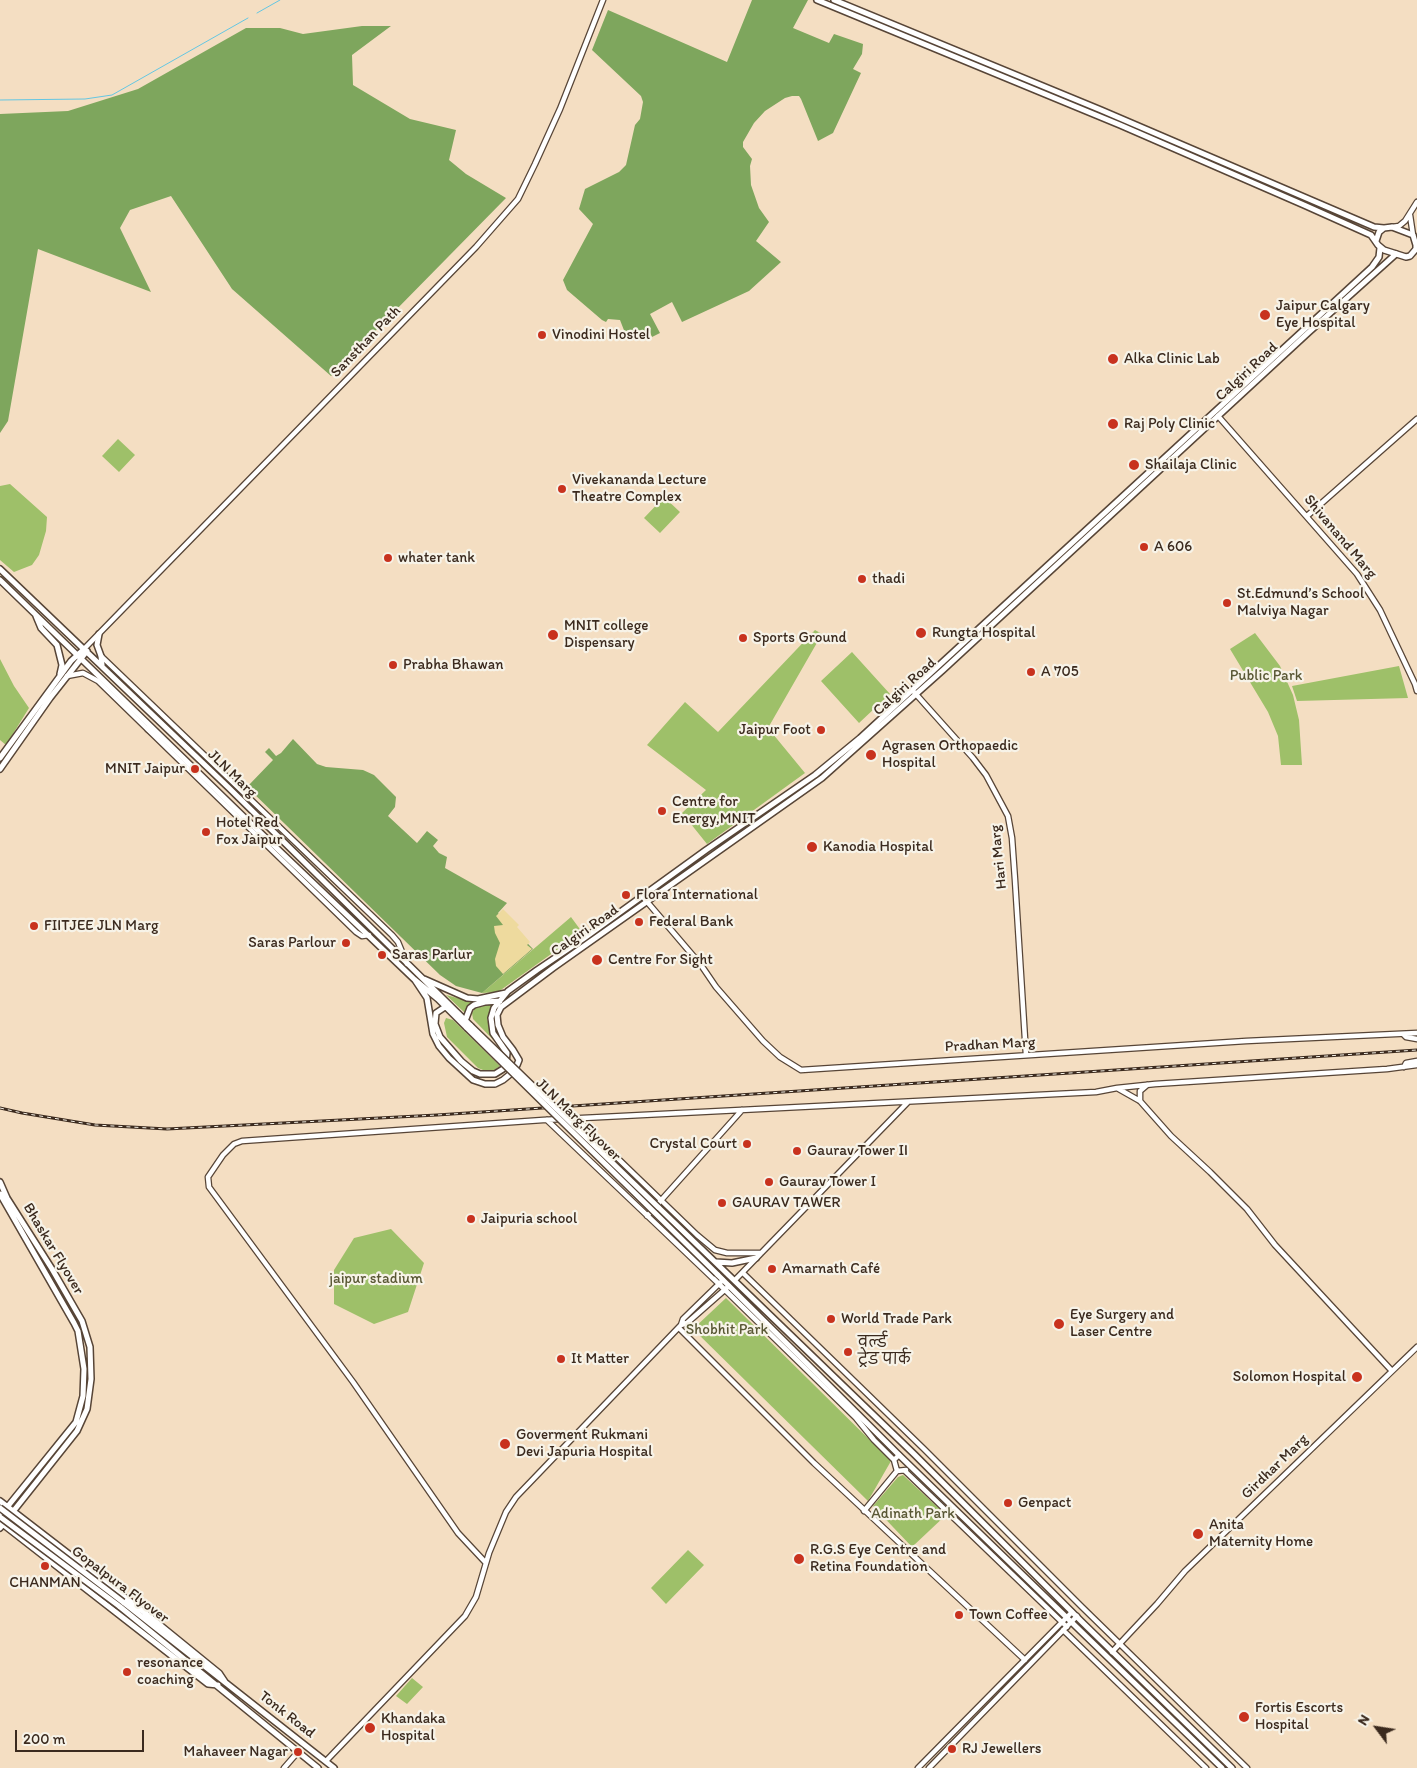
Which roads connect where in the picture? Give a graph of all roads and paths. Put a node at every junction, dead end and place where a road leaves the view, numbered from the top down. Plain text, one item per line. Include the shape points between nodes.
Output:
1 (603, 0) edge
2 (817, 0) edge
3 (834, 0) edge
4 (1096, 109) junction
5 (1094, 115) junction
6 (1417, 202) edge
7 (1410, 215) junction
8 (1392, 227) junction
9 (1384, 228) junction
10 (1413, 235) junction
11 (1376, 241) junction
12 (1417, 245) edge
13 (1380, 248) junction
14 (1396, 254) junction
15 (1414, 256) edge
16 (1218, 416) junction
17 (1417, 419) edge
18 (1307, 516) junction
19 (0, 569) edge
20 (0, 580) edge
21 (35, 613) junction
22 (99, 634) junction
23 (86, 650) junction
24 (101, 656) junction
25 (79, 657) junction
26 (102, 665) junction
27 (66, 676) junction
28 (58, 679) junction
29 (1417, 691) edge
30 (914, 692) junction
31 (142, 700) junction
32 (148, 730) junction
33 (166, 741) junction
34 (0, 758) edge
35 (0, 769) edge
36 (209, 785) junction
37 (643, 897) junction
38 (648, 903) junction
39 (617, 916) junction
40 (621, 922) junction
41 (408, 965) junction
42 (422, 978) junction
43 (415, 980) junction
44 (508, 992) junction
45 (500, 1001) junction
46 (507, 1003) junction
47 (446, 1007) junction
48 (465, 1021) junction
49 (469, 1027) junction
50 (1417, 1033) edge
51 (1402, 1034) junction
52 (1417, 1039) edge
53 (1026, 1055) junction
54 (1417, 1061) edge
55 (1417, 1065) edge
56 (1404, 1067) junction
57 (1148, 1085) junction
58 (1117, 1088) junction
59 (908, 1101) junction
60 (1140, 1101) junction
61 (742, 1110) junction
62 (576, 1118) junction
63 (547, 1120) junction
64 (0, 1182) edge
65 (0, 1194) edge
66 (661, 1199) junction
67 (647, 1216) junction
68 (761, 1253) junction
69 (756, 1258) junction
70 (715, 1262) junction
71 (743, 1273) junction
72 (735, 1280) junction
73 (721, 1282) junction
74 (727, 1288) junction
75 (680, 1327) junction
76 (1417, 1348) edge
77 (1392, 1371) junction
78 (870, 1430) junction
79 (899, 1455) junction
80 (894, 1460) junction
81 (910, 1466) junction
82 (905, 1471) junction
83 (897, 1472) junction
84 (0, 1501) edge
85 (8, 1507) junction
86 (0, 1508) edge
87 (864, 1511) junction
88 (14, 1512) junction
89 (0, 1516) edge
90 (1, 1525) edge
91 (53, 1540) junction
92 (42, 1555) junction
93 (486, 1563) junction
94 (1074, 1614) junction
95 (1069, 1620) junction
96 (1062, 1622) junction
97 (1065, 1628) junction
98 (1120, 1644) junction
99 (1112, 1652) junction
100 (1025, 1660) junction
101 (224, 1682) junction
102 (218, 1685) junction
103 (298, 1752) junction
104 (326, 1761) junction
105 (284, 1768) edge
106 (318, 1768) edge
107 (334, 1768) edge
108 (918, 1768) edge
109 (929, 1768) edge
110 (1206, 1768) edge
111 (1222, 1768) edge
112 (1232, 1768) edge
113 (1247, 1768) edge

1 - 22 street, Sansthan Path via 560,109 518,199 476,247
2 - 5 main road
3 - 4 main road
4 - 5 main road
4 - 9 main road via 1374,227
5 - 11 main road via 1304,204 1371,235
6 - 7 street
7 - 8 street via 1402,224
7 - 10 street
8 - 9 main road
8 - 10 main road
9 - 11 main road
10 - 12 main road
11 - 13 main road
12 - 15 main road
13 - 14 main road
13 - 30 main road, Calgiri Road via 1379,257 1372,267
14 - 15 main road
14 - 16 main road, Calgiri Road
16 - 18 street, Shivanand Marg
16 - 30 main road, Calgiri Road
17 - 18 street
18 - 29 street, Shivanand Marg via 1367,589 1395,638
19 - 23 main road, JLN Marg
20 - 21 main road, JLN Marg
21 - 25 main road, JLN Marg
21 - 28 main road via 41,628 57,645 62,665
22 - 23 street, Sansthan Path
22 - 24 main road via 97,645
23 - 25 main road
23 - 26 main road, JLN Marg
24 - 26 main road
24 - 31 street
25 - 27 main road
25 - 28 main road via 71,661
25 - 33 main road, JLN Marg
26 - 31 main road, JLN Marg
27 - 32 street via 89,675
27 - 35 main road
28 - 34 main road
30 - 37 main road, Calgiri Road via 815,775
30 - 38 main road, Calgiri Road via 822,778
30 - 53 street, Hari Marg via 978,764 1008,816
31 - 41 main road, JLN Marg
31 - 41 street via 255,802 392,935
32 - 33 main road
32 - 36 street
33 - 36 main road, JLN Marg
36 - 43 main road, JLN Marg
37 - 38 street, Pradhan Marg
37 - 39 main road, Calgiri Road
38 - 40 main road, Calgiri Road
38 - 53 street, Pradhan Marg via 763,1041 801,1070
39 - 40 main road
39 - 44 main road, Calgiri Road
40 - 46 main road, Calgiri Road
41 - 42 main road, JLN Marg
42 - 44 main road via 467,998 478,999
42 - 48 main road, JLN Marg
43 - 46 main road via 427,998 430,1023 439,1046 473,1080 484,1084 503,1080 517,1065 518,1060 498,1025 497,1015
43 - 47 main road, JLN Marg Flyover
44 - 45 main road
45 - 46 main road
45 - 47 main road via 494,1008 491,1023 507,1058 503,1069 489,1075 473,1071 440,1037 435,1016
45 - 48 main road via 470,1008
47 - 49 main road, JLN Marg Flyover
48 - 49 main road, JLN Marg Flyover
49 - 70 main road, JLN Marg Flyover, bridge
49 - 73 main road, JLN Marg Flyover, bridge via 717,1274
50 - 51 street, Pradhan Marg
51 - 52 street
51 - 53 street, Pradhan Marg
54 - 56 street via 1406,1063
55 - 56 street
56 - 57 street
57 - 58 street
57 - 60 street via 1140,1091
58 - 59 street via 1096,1092
58 - 60 street
59 - 61 street
59 - 68 street
60 - 77 street via 1171,1136 1247,1209 1275,1245
61 - 62 street
61 - 66 street
62 - 63 street
62 - 66 street
63 - 67 street
63 - 93 street via 242,1141 230,1147 208,1177 209,1187 218,1200 347,1374 458,1533
64 - 88 main road, Bhaskar Flyover via 82,1321 91,1354 89,1398 83,1420
65 - 85 main road, Bhaskar Flyover via 74,1322 84,1369 83,1396 76,1422
66 - 67 street
66 - 68 street via 715,1250
67 - 73 street
68 - 69 street
69 - 70 main road via 732,1263
69 - 71 street
70 - 72 main road, JLN Marg Flyover
71 - 72 street
71 - 98 street
72 - 94 main road, JLN Marg Flyover
73 - 74 main road, JLN Marg Flyover
73 - 75 street via 683,1319
74 - 75 street
74 - 78 main road, JLN Marg Flyover
75 - 87 street
75 - 93 street via 516,1497 506,1512
76 - 77 street, Girdhar Marg
77 - 98 street, Girdhar Marg via 1185,1571
78 - 79 main road, JLN Marg Flyover
78 - 80 street via 874,1440
79 - 80 street
79 - 81 main road, JLN Marg Flyover
80 - 83 street
81 - 82 street
81 - 95 main road, JLN Marg Flyover
82 - 83 street
82 - 96 street
83 - 87 street
84 - 85 main road
85 - 88 main road
85 - 89 main road, Bhaskar Flyover
86 - 101 main road, Gopalpura Flyover, bridge
87 - 100 street
88 - 90 main road, Bhaskar Flyover
88 - 91 main road
89 - 102 main road, Gopalpura Flyover, bridge
90 - 92 main road
91 - 92 main road
91 - 101 main road via 219,1673
92 - 102 main road via 208,1684
93 - 104 street via 476,1598 465,1616
94 - 95 street
94 - 99 main road, JLN Marg Flyover
95 - 96 street
95 - 97 street
95 - 111 main road, JLN Marg Flyover
96 - 97 street
96 - 100 street
97 - 109 street
97 - 110 street
98 - 99 street, Girdhar Marg
98 - 113 street
99 - 112 main road, JLN Marg Flyover
100 - 108 street
101 - 104 main road, Tonk Road
102 - 103 main road, Tonk Road
103 - 105 street
103 - 106 main road, Tonk Road
104 - 107 main road, Tonk Road

